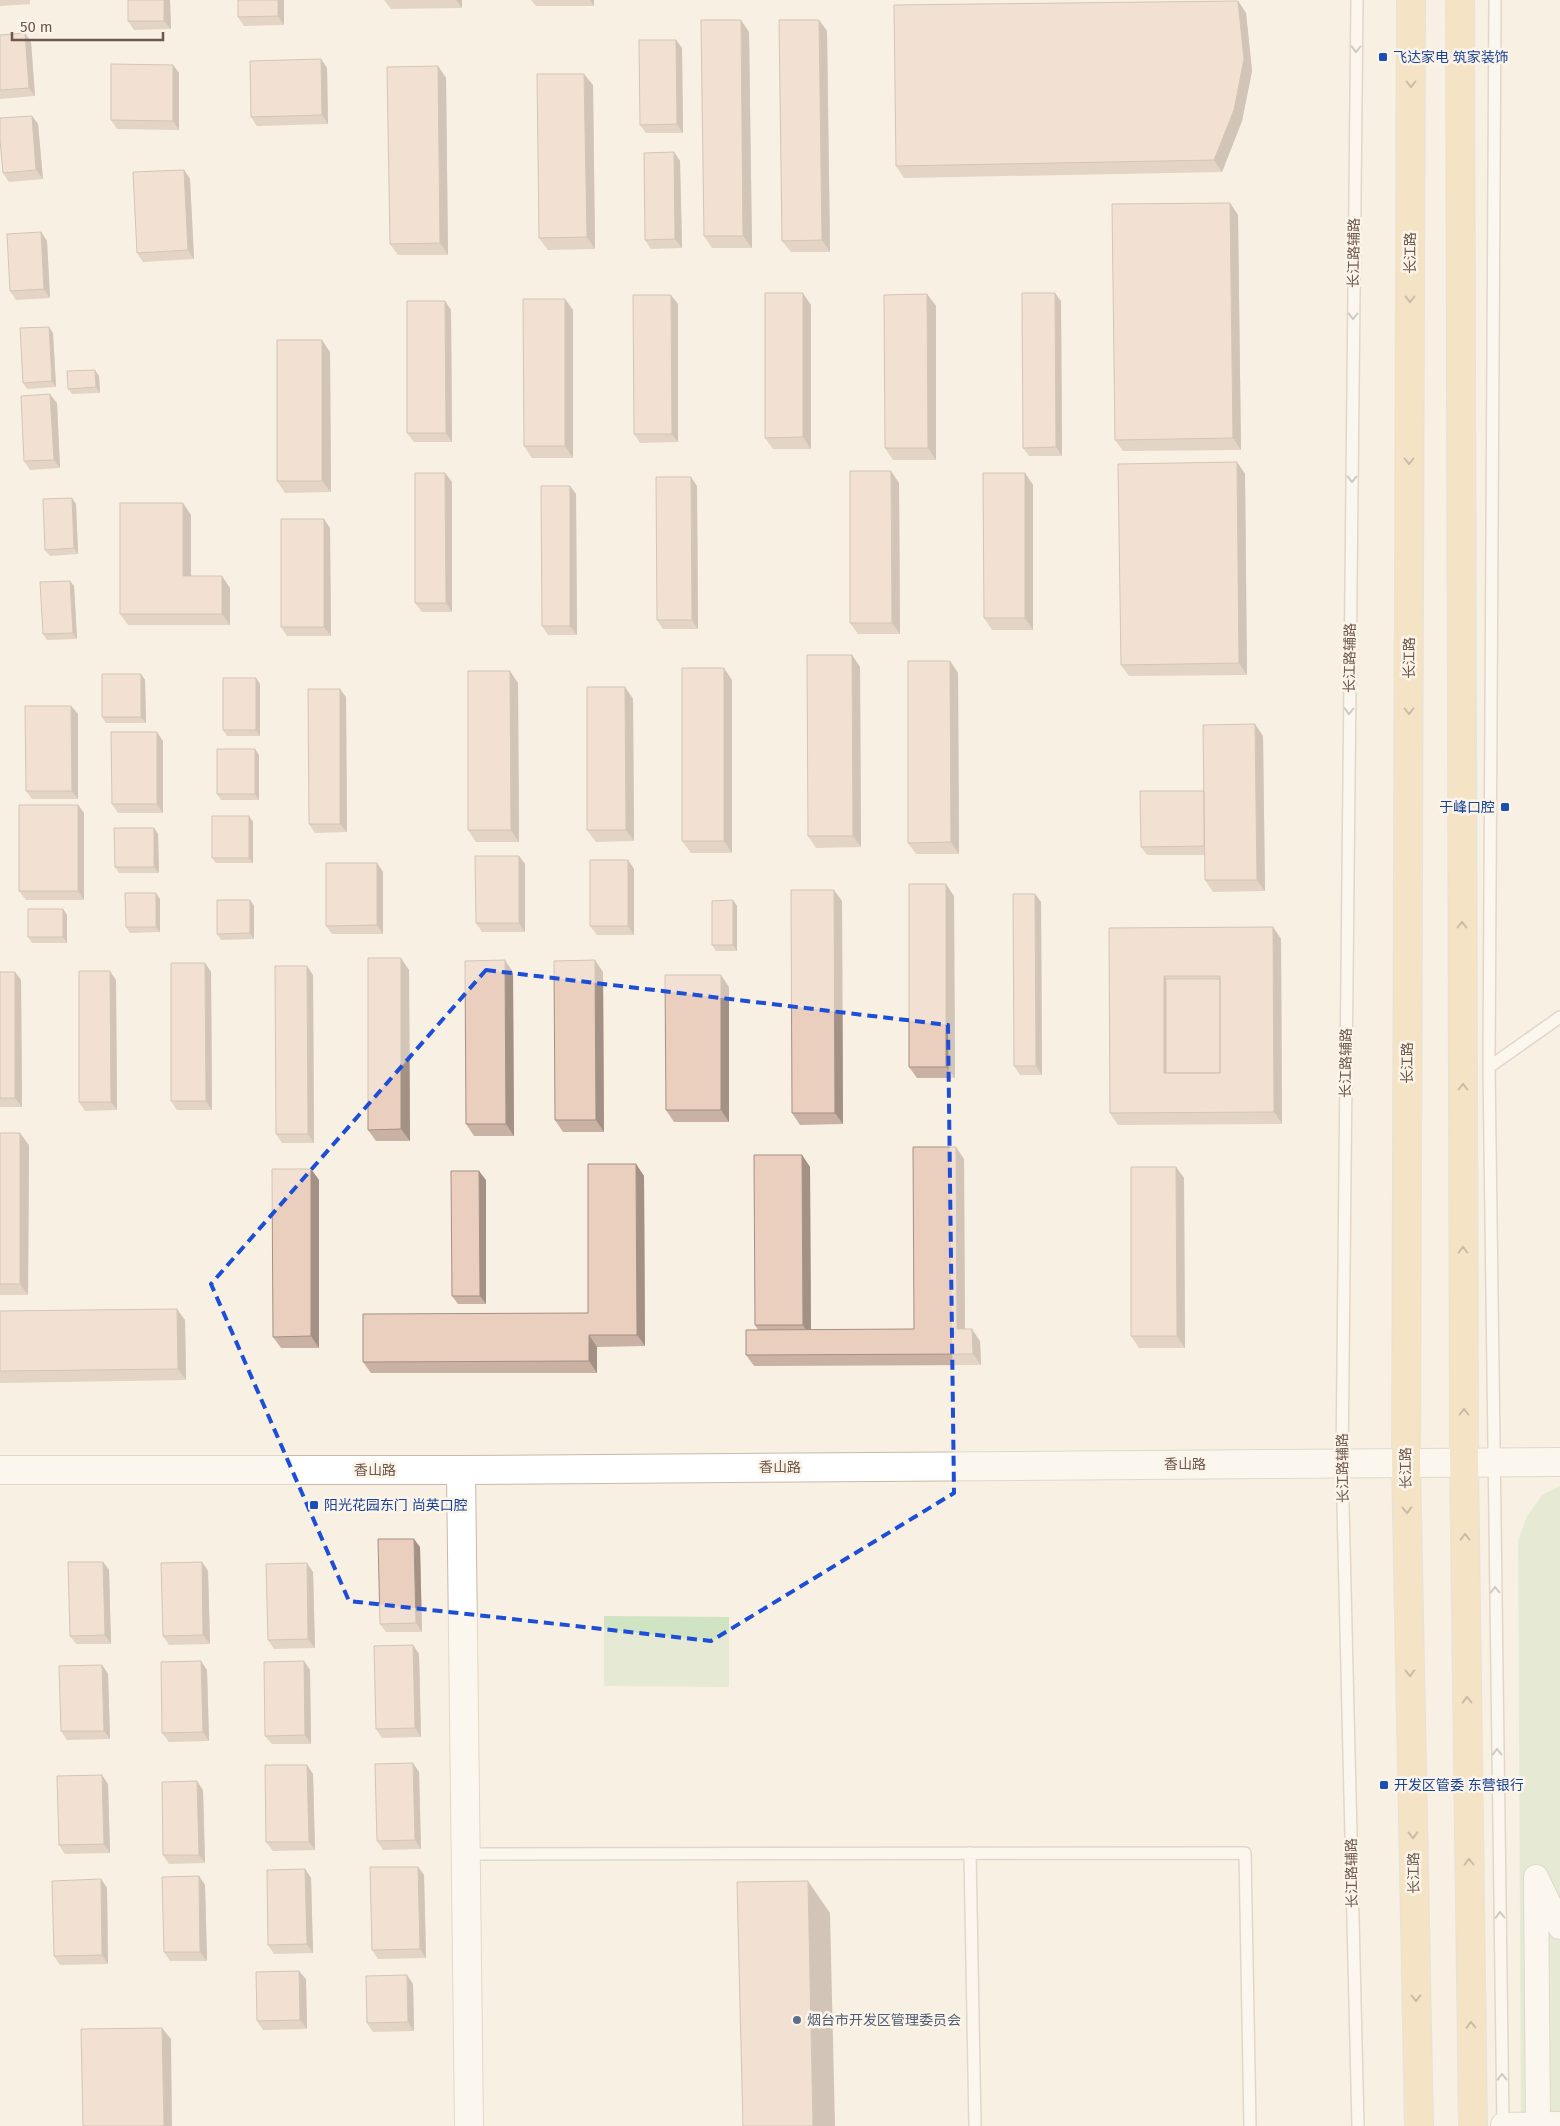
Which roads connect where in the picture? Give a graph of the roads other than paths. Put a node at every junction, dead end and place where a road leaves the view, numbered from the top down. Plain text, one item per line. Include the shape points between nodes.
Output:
1 (1357, 0) edge
2 (1411, 0) edge
3 (1460, 0) edge
4 (1495, 0) edge
5 (1560, 1017) edge
6 (1489, 1067) junction
7 (1464, 1461) junction
8 (1406, 1462) junction
9 (1493, 1462) junction
10 (1560, 1462) edge
11 (1342, 1463) junction
12 (0, 1470) edge
13 (461, 1470) junction
14 (970, 1853) junction
15 (466, 1854) junction
16 (1560, 1927) edge
17 (1560, 2124) edge
18 (1503, 2125) edge
19 (469, 2126) edge
20 (975, 2126) edge
21 (1250, 2126) edge
22 (1358, 2126) edge
23 (1419, 2126) edge
24 (1473, 2126) edge
25 (1538, 2126) edge

1 -> 11 lane, 长江路辅路
2 -> 8 main road, 长江路
7 -> 3 main road
4 - 6 lane
5 - 6 lane
6 - 9 lane
7 - 8 street, 香山路
7 - 9 street, 香山路
24 -> 7 main road
8 - 11 street, 香山路
8 -> 23 main road, 长江路
9 - 10 street, 香山路
18 -> 9 lane
11 - 13 street, 香山路
11 - 22 lane, 长江路辅路
12 - 13 street, 香山路
13 - 15 street
14 - 15 lane
14 - 20 lane
14 - 21 lane via 1245,1853
15 - 19 street
16 - 25 street via 1536,1878
17 - 18 street

